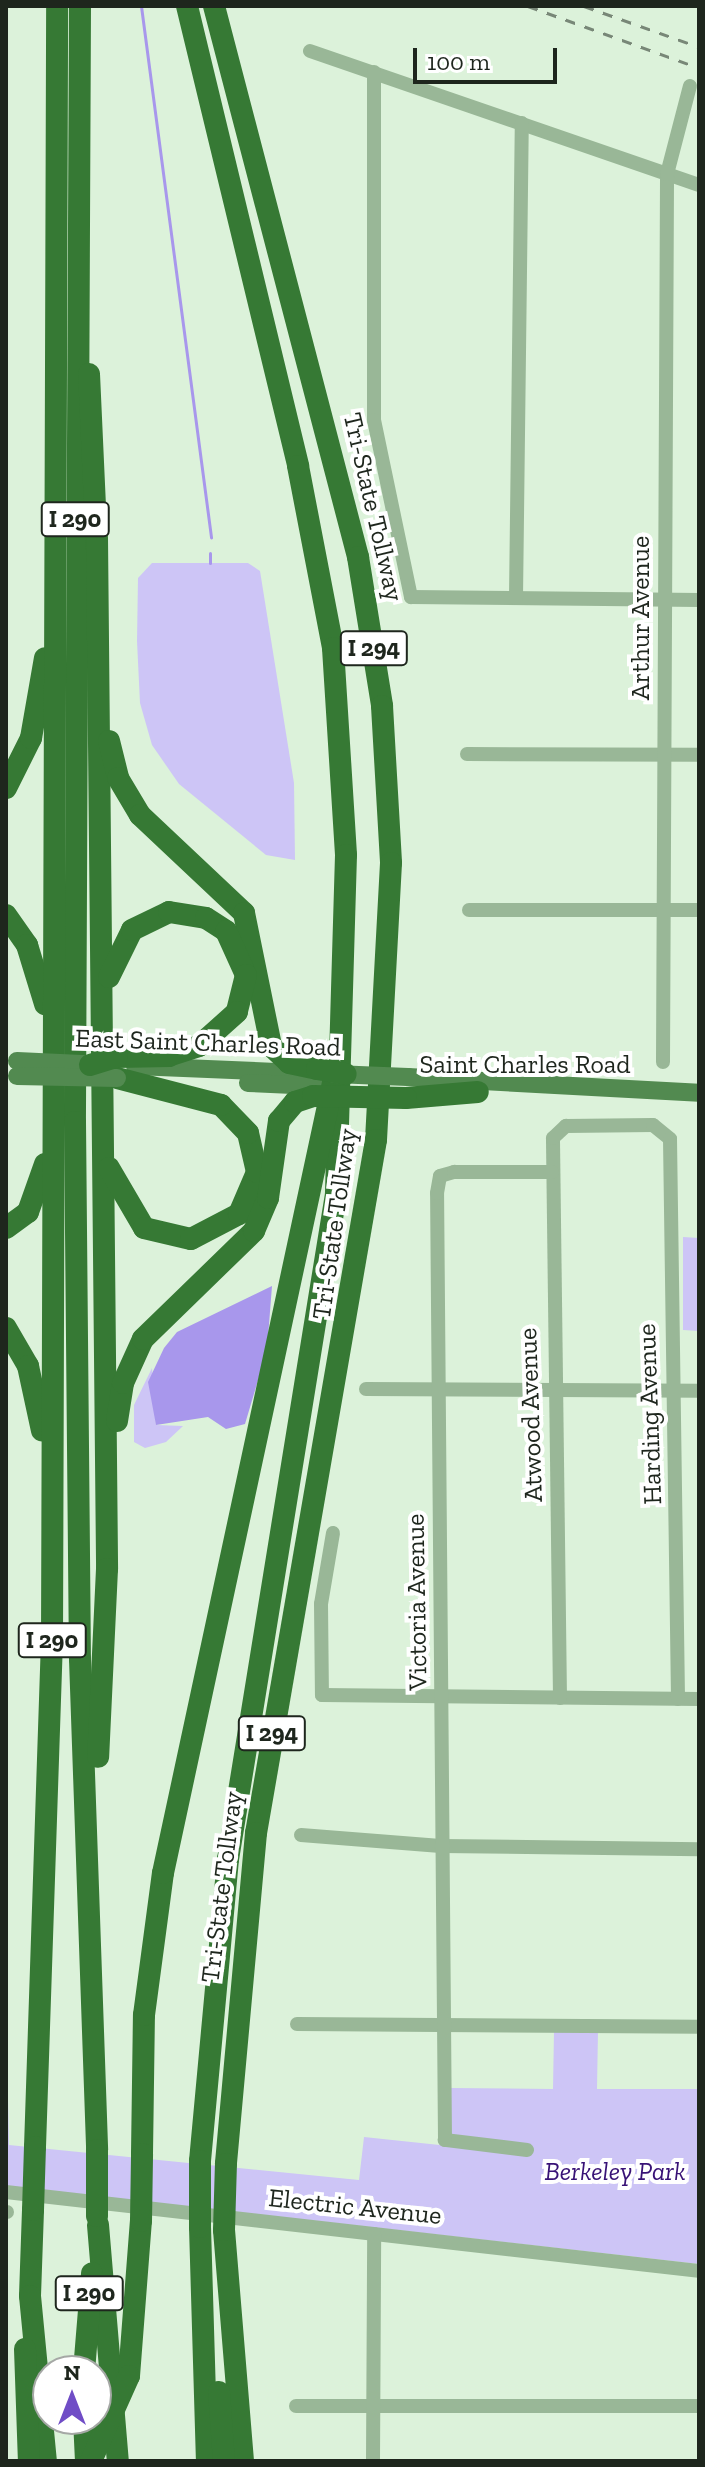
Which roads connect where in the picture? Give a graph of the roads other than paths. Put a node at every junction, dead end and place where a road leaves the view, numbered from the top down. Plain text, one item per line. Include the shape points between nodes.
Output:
1 (57, 6) edge
2 (80, 6) edge
3 (187, 6) edge
4 (214, 6) edge
5 (310, 51) dead end
6 (374, 72) junction
7 (690, 86) dead end
8 (522, 123) junction
9 (667, 174) junction
10 (699, 185) edge
11 (78, 252) junction
12 (56, 521) junction
13 (97, 538) junction
14 (516, 598) junction
15 (665, 600) junction
16 (699, 600) edge
17 (467, 754) dead end
18 (664, 755) junction
19 (699, 755) edge
20 (6, 788) edge
21 (469, 910) dead end
22 (664, 910) junction
23 (699, 910) edge
24 (6, 915) edge
25 (102, 1022) junction
26 (53, 1024) junction
27 (346, 1030) junction
28 (663, 1062) dead end
29 (90, 1065) joint
30 (117, 1067) junction
31 (12, 1074) edge
32 (346, 1074) joint
33 (43, 1076) joint
34 (315, 1081) junction
35 (407, 1089) junction
36 (644, 1091) junction
37 (478, 1092) joint
38 (699, 1093) edge
39 (557, 1131) joint
40 (52, 1132) junction
41 (103, 1153) junction
42 (552, 1172) junction
43 (6, 1228) edge
44 (6, 1328) edge
45 (366, 1389) dead end
46 (437, 1389) junction
47 (555, 1390) junction
48 (676, 1391) junction
49 (699, 1391) edge
50 (52, 1524) junction
51 (333, 1533) dead end
52 (107, 1569) junction
53 (443, 1697) junction
54 (560, 1698) junction
55 (678, 1699) junction
56 (699, 1699) edge
57 (88, 1818) junction
58 (301, 1835) dead end
59 (441, 1846) junction
60 (699, 1849) edge
61 (297, 2024) dead end
62 (445, 2025) junction
63 (699, 2027) edge
64 (527, 2150) dead end
65 (6, 2192) edge
66 (97, 2220) junction
67 (224, 2230) junction
68 (374, 2234) junction
69 (699, 2271) edge
70 (30, 2296) junction
71 (85, 2355) edge
72 (373, 2404) junction
73 (296, 2406) dead end
74 (699, 2406) edge
75 (86, 2435) edge
76 (29, 2461) edge
77 (46, 2461) edge
78 (89, 2461) edge
79 (118, 2461) edge
80 (207, 2461) edge
81 (224, 2461) edge
82 (243, 2461) edge
83 (373, 2461) edge

1 - 12 highway, I 290
2 - 11 highway, I 290
3 - 27 highway, Tri-State Tollway / I 294 via 298,466 338,693
4 - 67 highway, Tri-State Tollway / I 294, bridge via 358,557 382,706 391,863 376,1140 254,1846
5 - 6 street
6 - 8 street
6 - 14 street via 374,420 411,597
7 - 9 street, Arthur Avenue
8 - 9 street
8 - 14 street
9 - 10 street
9 - 15 street, Arthur Avenue
11 - 13 highway
11 - 57 highway, I 290 via 75,1138
12 - 20 highway via 36,717
12 - 26 highway, I 290
13 - 25 highway
13 - 34 highway via 106,718 118,778 140,815 244,913 271,1046
14 - 15 street
15 - 16 street
15 - 18 street, Arthur Avenue
17 - 18 street
18 - 19 street
18 - 22 street, Arthur Avenue
21 - 22 street
22 - 23 street
22 - 28 street, Arthur Avenue
24 - 26 highway via 27,945
25 - 30 highway via 117,949 149,918 169,912 206,918 242,953 243,998 223,1028 169,1056
25 - 41 highway
26 - 40 highway, I 290
27 - 78 highway, bridge via 163,1873 144,2015 141,2221 129,2376
27 - 80 highway, Tri-State Tollway / I 294, bridge via 336,1194 228,1859 200,2161
29 - 30 highway, bridge
29 - 31 main road, East Saint Charles Road, bridge
30 - 33 main road, East Saint Charles Road, bridge
30 - 34 main road, East Saint Charles Road
30 - 41 highway via 221,1105 253,1145 255,1182 227,1226 191,1239 158,1235 134,1219
31 - 33 highway, bridge
32 - 34 highway, bridge
32 - 35 main road, East Saint Charles Road, bridge
34 - 35 highway, bridge
34 - 52 highway via 279,1121 268,1198 254,1231 159,1317 129,1365 119,1401 115,1547
35 - 36 main road, Saint Charles Road
35 - 37 highway
36 - 37 main road, Saint Charles Road
36 - 38 main road, Saint Charles Road
39 - 42 street, Atwood Avenue
39 - 48 street, Harding Avenue via 665,1128
40 - 43 highway via 28,1212
40 - 50 highway, I 290
41 - 52 highway
42 - 46 street, Victoria Avenue via 440,1176
42 - 47 street, Atwood Avenue
44 - 50 highway via 28,1366 41,1421
45 - 46 street
46 - 47 street
46 - 53 street, Victoria Avenue
47 - 48 street
47 - 54 street, Atwood Avenue
48 - 49 street
48 - 55 street, Harding Avenue
50 - 70 highway, I 290, bridge
51 - 53 street via 321,1604 322,1695
52 - 57 highway
53 - 54 street
53 - 59 street, Victoria Avenue
54 - 55 street
55 - 56 street
57 - 66 highway, I 290, bridge
58 - 59 street
59 - 60 street
59 - 62 street, Victoria Avenue
61 - 62 street
62 - 63 street
62 - 64 street, Victoria Avenue via 445,2140
65 - 68 street, Electric Avenue
66 - 71 highway, I 290
66 - 79 highway
67 - 81 highway, Tri-State Tollway / I 294 via 218,2357
67 - 82 highway
68 - 69 street, Electric Avenue
68 - 72 street
70 - 76 highway
70 - 77 highway, I 290
72 - 73 street
72 - 74 street
72 - 83 street
75 - 78 highway

